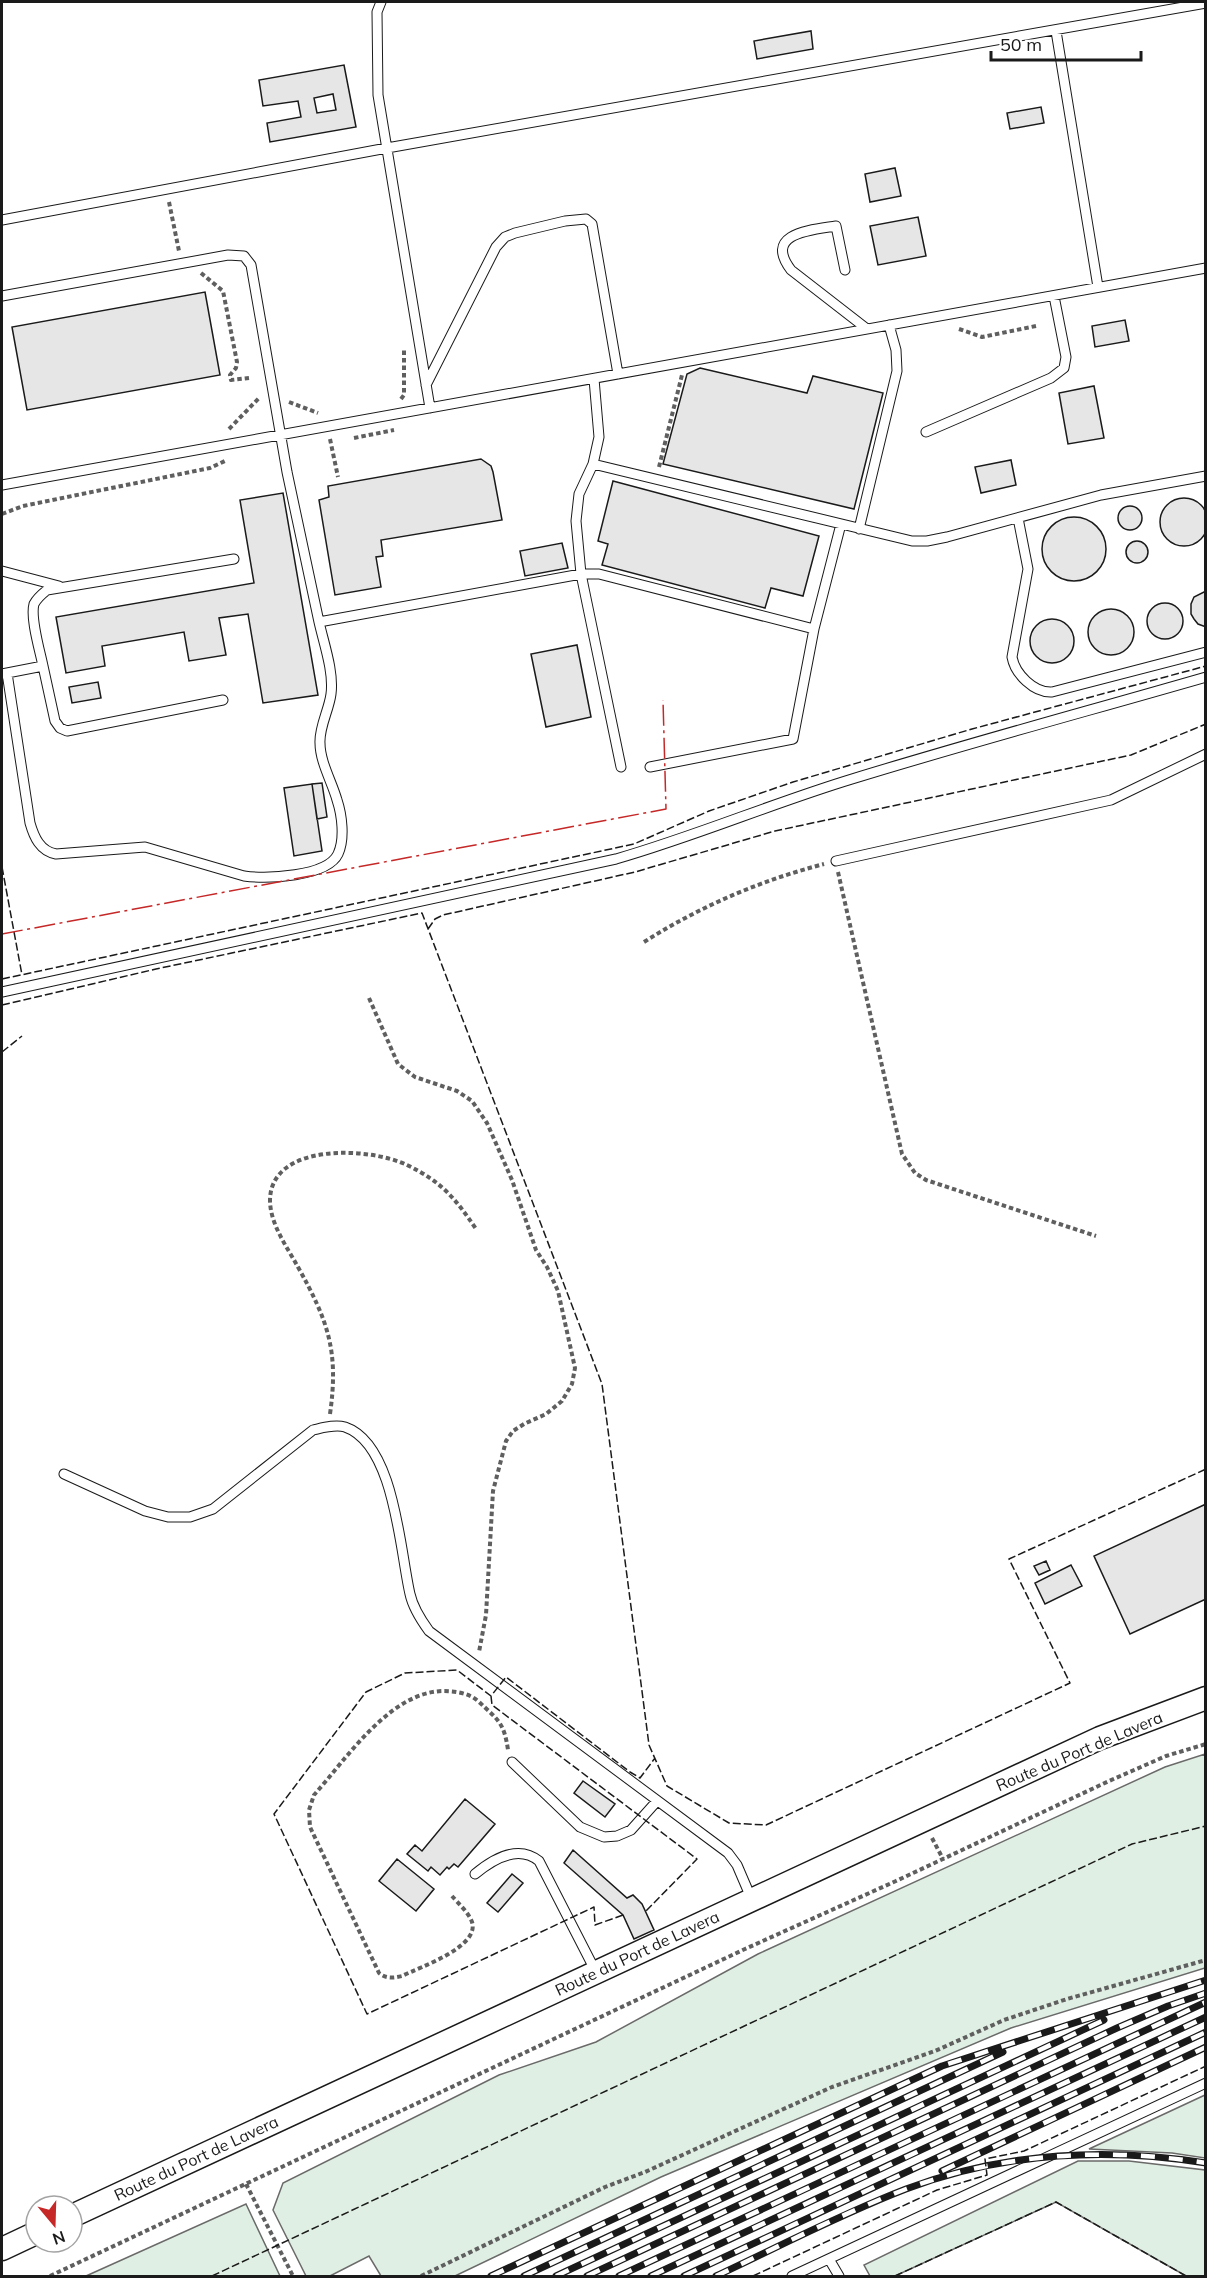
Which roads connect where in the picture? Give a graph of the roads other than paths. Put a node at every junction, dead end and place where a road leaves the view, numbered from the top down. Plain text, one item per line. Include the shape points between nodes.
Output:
1 (381, 2) edge
2 (1206, 3) edge
3 (1056, 31) junction
4 (387, 148) junction
5 (2, 220) edge
6 (1206, 268) edge
7 (845, 270) dead end
8 (1098, 287) junction
9 (2, 296) edge
10 (1054, 296) junction
11 (890, 325) junction
12 (867, 329) junction
13 (618, 374) junction
14 (594, 379) junction
15 (426, 385) junction
16 (430, 408) junction
17 (926, 432) dead end
18 (281, 435) junction
19 (593, 464) junction
20 (1206, 476) edge
21 (2, 485) edge
22 (1018, 518) junction
23 (841, 524) junction
24 (859, 529) junction
25 (234, 559) dead end
26 (2, 571) edge
27 (581, 574) junction
28 (64, 587) junction
29 (319, 622) junction
30 (814, 629) junction
31 (1206, 652) edge
32 (43, 666) junction
33 (4, 673) edge
34 (1206, 677) edge
35 (223, 700) dead end
36 (1206, 754) edge
37 (621, 767) dead end
38 (650, 767) dead end
39 (836, 861) road end
40 (2, 992) edge
41 (64, 1474) dead end
42 (1206, 1698) edge
43 (512, 1762) road end
44 (657, 1801) junction
45 (475, 1875) dead end
46 (752, 1900) junction
47 (596, 1972) junction
48 (1206, 2083) edge
49 (84, 2210) edge
50 (24, 2239) edge
51 (2, 2249) edge
52 (830, 2259) junction
53 (792, 2277) edge
54 (839, 2277) edge

1 - 4 lane via 377,12 378,95
2 - 3 lane
3 - 4 lane
3 - 8 lane
4 - 5 lane
4 - 15 lane
6 - 8 lane
7 - 12 lane via 836,226 794,234 785,242 783,253 791,270
8 - 10 lane
9 - 18 lane via 228,255 244,256 251,265
10 - 11 lane
10 - 17 lane via 1066,357 1064,368 1051,378
11 - 12 lane
11 - 24 lane via 897,370
12 - 13 lane
13 - 14 lane
13 - 15 lane via 592,224 586,219 505,237 496,247
14 - 16 lane
14 - 19 lane via 599,437
15 - 16 lane
16 - 18 lane
18 - 21 lane
18 - 29 lane
19 - 23 lane
19 - 27 lane via 576,507
20 - 22 lane via 1101,495
22 - 24 lane via 927,541
22 - 31 lane via 1028,569 1012,657 1017,670 1036,689 1052,692
23 - 24 lane
23 - 30 lane
25 - 28 lane
26 - 28 lane
27 - 29 lane
27 - 30 lane via 599,574
27 - 37 lane
28 - 32 lane via 47,590 34,605
29 - 33 lane via 332,684 320,744 338,802 341,843 337,856 327,865 289,875 244,876 146,847 48,853 34,837 30,824
30 - 38 lane via 793,739
32 - 33 lane
32 - 35 lane via 55,721 67,730
34 - 40 lane via 852,779 616,859
36 - 39 lane via 1112,800
41 - 44 lane via 145,1510 168,1517 190,1517 213,1509 313,1430 344,1427 361,1437 388,1486 410,1596 429,1631
42 - 46 street, Route du Port de Lavera via 1100,1738
43 - 44 lane via 580,1827 604,1837 631,1830
44 - 46 lane via 728,1853
45 - 47 lane via 503,1856 520,1854 539,1861
46 - 47 street, Route du Port de Lavera
47 - 49 street, Route du Port de Lavera
48 - 52 lane
50 - 51 street
52 - 53 lane
52 - 54 lane

